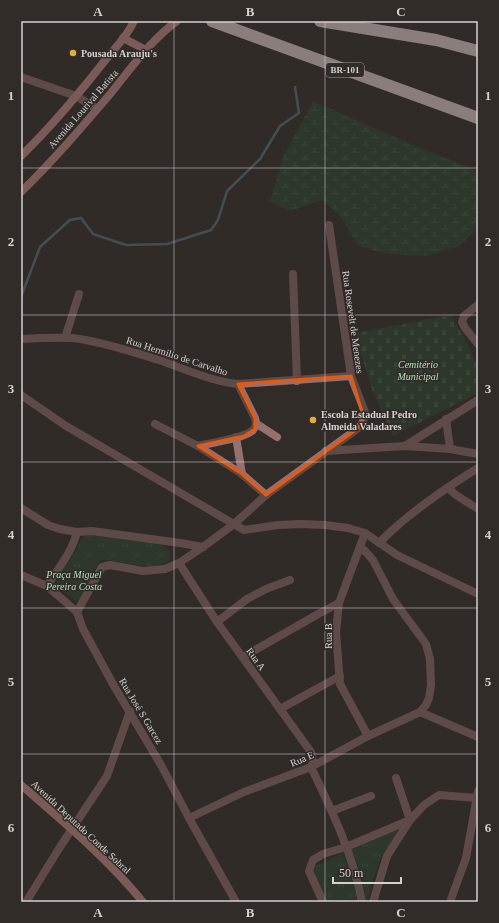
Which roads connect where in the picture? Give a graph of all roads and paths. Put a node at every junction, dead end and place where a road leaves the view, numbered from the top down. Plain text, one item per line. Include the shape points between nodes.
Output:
1 (134, 21) edge
2 (177, 21) edge
3 (212, 21) edge
4 (320, 21) edge
5 (123, 38) junction
6 (146, 50) junction
7 (478, 51) edge
8 (21, 77) edge
9 (76, 96) junction
10 (97, 109) junction
11 (478, 118) edge
12 (21, 156) edge
13 (21, 192) edge
14 (329, 225) dead end
15 (293, 274) dead end
16 (79, 294) dead end
17 (478, 305) edge
18 (65, 338) junction
19 (21, 339) edge
20 (478, 344) edge
21 (351, 376) junction
22 (297, 381) junction
23 (238, 384) junction
24 (21, 395) edge
25 (478, 400) edge
26 (446, 420) junction
27 (155, 424) dead end
28 (256, 424) junction
29 (277, 437) dead end
30 (236, 438) junction
31 (198, 446) junction
32 (405, 446) junction
33 (450, 449) junction
34 (325, 451) junction
35 (478, 454) edge
36 (478, 468) edge
37 (242, 474) junction
38 (448, 488) junction
39 (266, 495) junction
40 (21, 508) edge
41 (478, 509) edge
42 (234, 524) junction
43 (77, 532) junction
44 (365, 533) junction
45 (379, 543) junction
46 (203, 547) junction
47 (360, 547) junction
48 (179, 563) junction
49 (21, 575) edge
50 (290, 580) dead end
51 (47, 586) junction
52 (478, 594) edge
53 (340, 603) junction
54 (77, 612) junction
55 (217, 622) junction
56 (243, 657) junction
57 (340, 676) junction
58 (280, 709) junction
59 (130, 711) junction
60 (420, 712) junction
61 (368, 736) junction
62 (478, 737) edge
63 (311, 767) junction
64 (396, 778) dead end
65 (21, 785) edge
66 (477, 794) edge
67 (371, 796) dead end
68 (332, 812) junction
69 (189, 818) junction
70 (410, 820) junction
71 (72, 829) junction
72 (346, 847) junction
73 (26, 902) edge
74 (143, 902) edge
75 (236, 902) edge
76 (323, 902) edge
77 (362, 902) edge
78 (373, 902) edge
79 (450, 902) edge

1 - 5 main road, Avenida Lourival Batista
2 - 6 main road, Avenida Lourival Batista
3 - 11 highway, BR-101
4 - 7 highway via 436,40
5 - 6 main road
5 - 9 main road, Avenida Lourival Batista
6 - 10 main road, Avenida Lourival Batista
8 - 9 street
9 - 10 street
9 - 12 main road, Avenida Lourival Batista
10 - 13 main road, Avenida Lourival Batista
14 - 21 street, Rua Rosevelt de Menezes
15 - 22 street
16 - 18 street
17 - 20 street via 464,316 462,322
18 - 19 street, Rua Hermilio de Carvalho
18 - 23 street, Rua Hermilio de Carvalho via 121,348 209,378
21 - 22 street, Rua Hermilio de Carvalho
21 - 34 street, Rua Rosevelt de Menezes via 365,412 362,424
22 - 23 street, Rua Hermilio de Carvalho
23 - 28 street
24 - 42 street via 66,426
25 - 26 street
26 - 32 street
26 - 33 street
27 - 31 street
28 - 29 street
28 - 30 street via 251,432
30 - 31 street
30 - 37 street
31 - 37 street
32 - 33 street
32 - 34 street
33 - 35 street
34 - 39 street, Rua Rosevelt de Menezes
36 - 38 street
37 - 39 street
38 - 41 street
38 - 45 street via 394,527
39 - 42 street, Rua Rosevelt de Menezes
40 - 43 street via 48,525
42 - 44 street via 244,530 278,525 326,525
42 - 46 street, Rua Rosevelt de Menezes
43 - 46 street via 92,531
43 - 51 street via 66,557
44 - 45 street
44 - 47 street, Rua B
45 - 52 street via 411,563
46 - 48 street
47 - 53 street, Rua B
47 - 60 street via 373,560 394,599 428,649 431,685 429,698
48 - 54 street via 165,569 143,571 110,565 102,567
48 - 55 street, Rua A
49 - 51 street
50 - 55 street via 247,599
51 - 54 street
53 - 56 street
53 - 57 street, Rua B via 336,632
54 - 59 street, Rua José S Garcez via 83,629
55 - 56 street, Rua A
56 - 58 street, Rua A
57 - 58 street
57 - 61 street, Rua B via 340,684
58 - 63 street, Rua A via 311,752
59 - 69 street, Rua José S Garcez
59 - 71 street via 107,776
60 - 61 street, Rua E
60 - 62 street
61 - 63 street, Rua E
63 - 68 street, Rua A
63 - 69 street, Rua E via 244,792
64 - 70 street
65 - 71 main road, Avenida Deputado Conde Sobral
66 - 70 street via 439,795 424,805
66 - 79 street via 466,858
67 - 68 street
68 - 72 street, Rua A
69 - 75 street, Rua José S Garcez
70 - 72 street
70 - 78 street via 387,856
71 - 73 street
71 - 74 main road, Avenida Deputado Conde Sobral via 128,883
72 - 76 street via 317,857 310,865 310,875
72 - 77 street, Rua A

